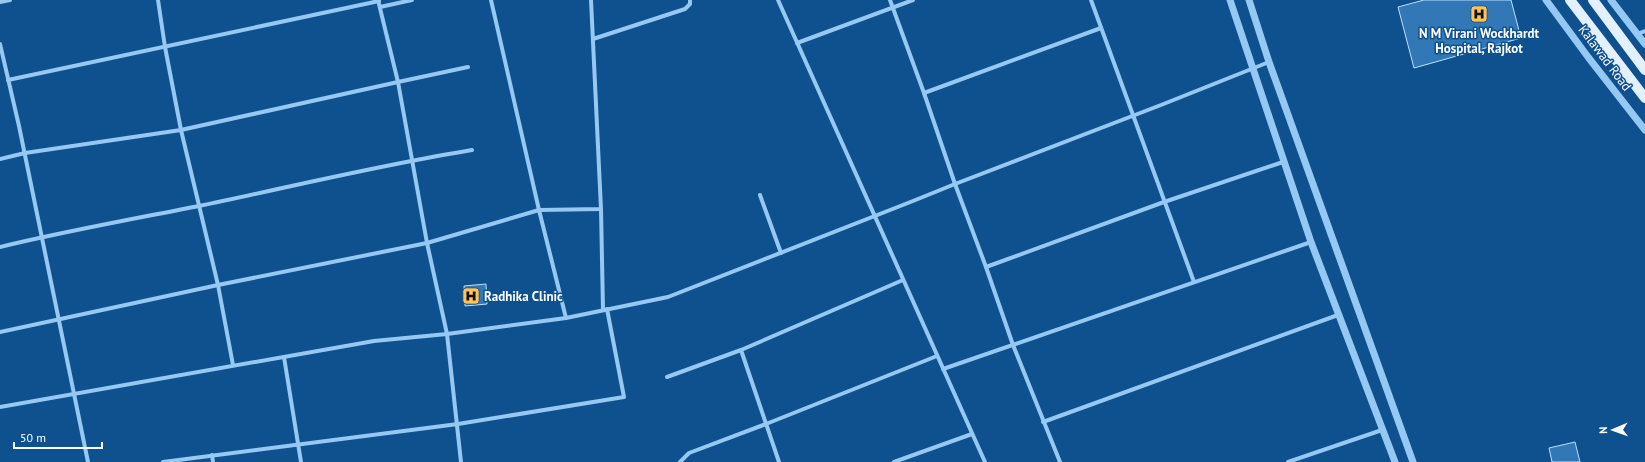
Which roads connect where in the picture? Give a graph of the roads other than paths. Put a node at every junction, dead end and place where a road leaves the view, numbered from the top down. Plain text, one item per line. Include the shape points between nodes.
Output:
1 (10, 0) edge
2 (158, 0) edge
3 (412, 0) edge
4 (491, 0) edge
5 (591, 0) edge
6 (690, 0) edge
7 (778, 0) edge
8 (890, 0) edge
9 (913, 0) edge
10 (1091, 0) edge
11 (1230, 0) edge
12 (1249, 0) edge
13 (1546, 0) edge
14 (1570, 0) edge
15 (1593, 0) edge
16 (1611, 0) edge
17 (378, 1) edge
18 (0, 2) edge
19 (380, 7) junction
20 (893, 7) junction
21 (1101, 28) junction
22 (1645, 31) edge
23 (1637, 34) junction
24 (593, 39) junction
25 (797, 43) junction
26 (0, 44) edge
27 (1645, 44) edge
28 (165, 47) junction
29 (1269, 62) junction
30 (468, 67) dead end
31 (1253, 69) junction
32 (1645, 70) edge
33 (8, 80) junction
34 (398, 82) junction
35 (924, 93) junction
36 (1645, 98) edge
37 (1132, 116) junction
38 (181, 130) junction
39 (1645, 130) edge
40 (472, 150) dead end
41 (25, 154) junction
42 (0, 159) edge
43 (412, 160) junction
44 (1283, 162) junction
45 (955, 184) junction
46 (760, 196) dead end
47 (1164, 202) junction
48 (199, 206) junction
49 (601, 209) junction
50 (539, 210) junction
51 (874, 216) junction
52 (42, 237) junction
53 (1311, 242) junction
54 (427, 243) junction
55 (0, 247) edge
56 (781, 253) junction
57 (986, 267) junction
58 (903, 280) junction
59 (1194, 282) junction
60 (218, 285) junction
61 (605, 310) junction
62 (1338, 315) junction
63 (566, 318) junction
64 (59, 321) junction
65 (0, 332) edge
66 (447, 334) junction
67 (1012, 345) junction
68 (741, 350) junction
69 (937, 356) junction
70 (284, 357) junction
71 (233, 366) junction
72 (943, 370) junction
73 (667, 377) dead end
74 (74, 394) junction
75 (0, 407) edge
76 (1044, 422) junction
77 (458, 424) junction
78 (766, 424) junction
79 (1382, 430) junction
80 (972, 434) junction
81 (299, 444) junction
82 (212, 455) junction
83 (88, 462) edge
84 (163, 462) edge
85 (213, 462) edge
86 (301, 462) edge
87 (461, 462) edge
88 (680, 462) edge
89 (779, 462) edge
90 (894, 462) edge
91 (985, 462) edge
92 (1060, 462) edge
93 (1288, 462) edge
94 (1395, 462) edge
95 (1413, 462) edge

1 - 18 street
2 - 28 street
3 - 19 street
4 - 50 street
5 - 24 street
6 - 24 street via 685,9
7 - 25 street
8 - 20 street
9 - 20 street
10 - 21 street
11 - 31 street
12 - 29 street
13 - 39 street, Kalawad Road
14 - 36 main road
15 - 32 main road
16 - 23 street
17 - 19 street
17 - 28 street
19 - 34 street
20 - 25 street
20 - 35 street
21 - 35 street
21 - 37 street
22 - 23 street
23 - 27 street
24 - 49 street
25 - 51 street
26 - 33 street
28 - 33 street
28 - 38 street
29 - 31 street
29 - 95 street
30 - 34 street
31 - 37 street
31 - 44 street
33 - 41 street
34 - 38 street
34 - 43 street
35 - 45 street
37 - 45 street
37 - 47 street
38 - 41 street
38 - 48 street
40 - 43 street
41 - 42 street
41 - 52 street
43 - 48 street
43 - 54 street
44 - 47 street
44 - 53 street
45 - 51 street
45 - 57 street
46 - 56 street
47 - 57 street
47 - 59 street
48 - 52 street
48 - 60 street
49 - 50 street
49 - 61 street
50 - 54 street
50 - 63 street
51 - 56 street
51 - 58 street
52 - 55 street
52 - 64 street
53 - 59 street
53 - 62 street
54 - 60 street
54 - 66 street
56 - 61 street via 668,297
57 - 67 street
58 - 68 street
58 - 69 street
59 - 67 street
60 - 64 street
60 - 71 street
61 - 63 street
61 - 77 street via 624,397
62 - 76 street
62 - 79 street
63 - 66 street
64 - 65 street
64 - 74 street
66 - 70 street via 374,341
66 - 77 street
67 - 72 street
67 - 76 street
68 - 73 street
68 - 78 street
69 - 72 street
69 - 78 street
70 - 71 street
70 - 81 street
71 - 74 street
72 - 80 street
74 - 75 street
74 - 83 street
76 - 92 street
77 - 81 street
77 - 87 street
78 - 88 street via 689,453
78 - 89 street
79 - 93 street
79 - 94 street
80 - 90 street
80 - 91 street
81 - 82 street
81 - 86 street
82 - 84 street
82 - 85 street

